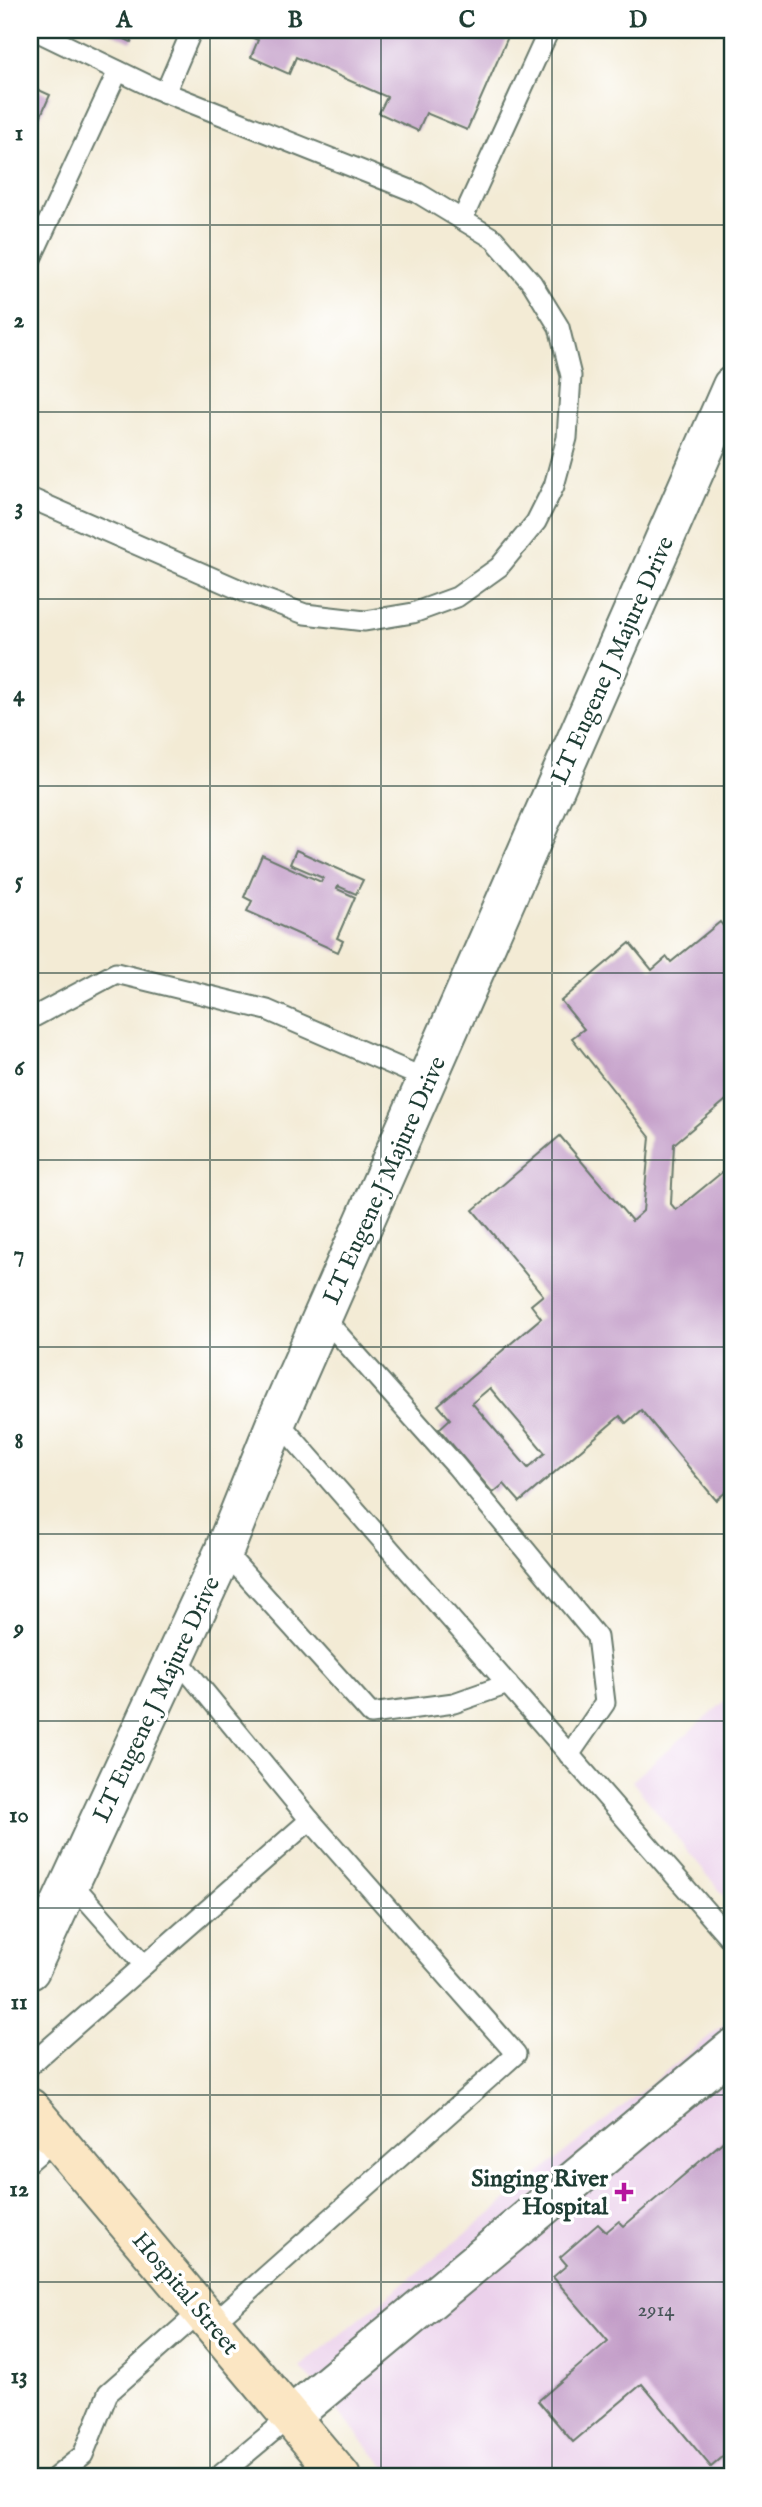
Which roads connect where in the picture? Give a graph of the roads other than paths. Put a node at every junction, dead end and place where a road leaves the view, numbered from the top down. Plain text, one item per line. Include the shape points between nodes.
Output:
1 (34, 30) edge
2 (192, 30) edge
3 (549, 30) edge
4 (118, 71) junction
5 (165, 93) junction
6 (462, 220) junction
7 (30, 261) edge
8 (732, 386) edge
9 (30, 498) edge
10 (30, 1019) edge
11 (428, 1080) junction
12 (323, 1317) junction
13 (276, 1420) junction
14 (224, 1551) junction
15 (175, 1657) junction
16 (508, 1684) junction
17 (569, 1755) junction
18 (310, 1820) junction
19 (71, 1882) junction
20 (732, 1941) edge
21 (144, 1965) junction
22 (30, 1970) edge
23 (732, 2049) edge
24 (30, 2065) edge
25 (30, 2108) edge
26 (43, 2150) edge
27 (206, 2317) junction
28 (290, 2417) junction
29 (56, 2477) edge
30 (218, 2477) edge
31 (341, 2477) edge

1 - 4 lane
2 - 5 lane
3 - 6 lane
4 - 5 lane
4 - 7 lane
5 - 6 lane via 418,193
6 - 9 lane via 494,239 532,284 559,327 571,376 568,438 537,522 499,567 457,597 413,613 365,621 305,614
8 - 11 street, LT Eugene J Majure Drive
10 - 11 lane via 116,973 267,1010
11 - 12 street, LT Eugene J Majure Drive
12 - 13 street, LT Eugene J Majure Drive
12 - 17 lane via 456,1466 597,1637 605,1703
13 - 14 street, LT Eugene J Majure Drive
13 - 16 lane
14 - 15 street, LT Eugene J Majure Drive
14 - 16 lane via 371,1714 454,1703
15 - 18 lane
15 - 19 street, LT Eugene J Majure Drive
16 - 17 lane
17 - 20 lane
18 - 21 lane
18 - 27 lane via 516,2054
19 - 21 lane
19 - 22 street, LT Eugene J Majure Drive
21 - 24 lane
23 - 28 street
25 - 26 street, Hospital Street
26 - 27 street, Hospital Street
27 - 28 street, Hospital Street
27 - 29 lane via 108,2393 83,2455
28 - 30 lane
28 - 31 street, Hospital Street

